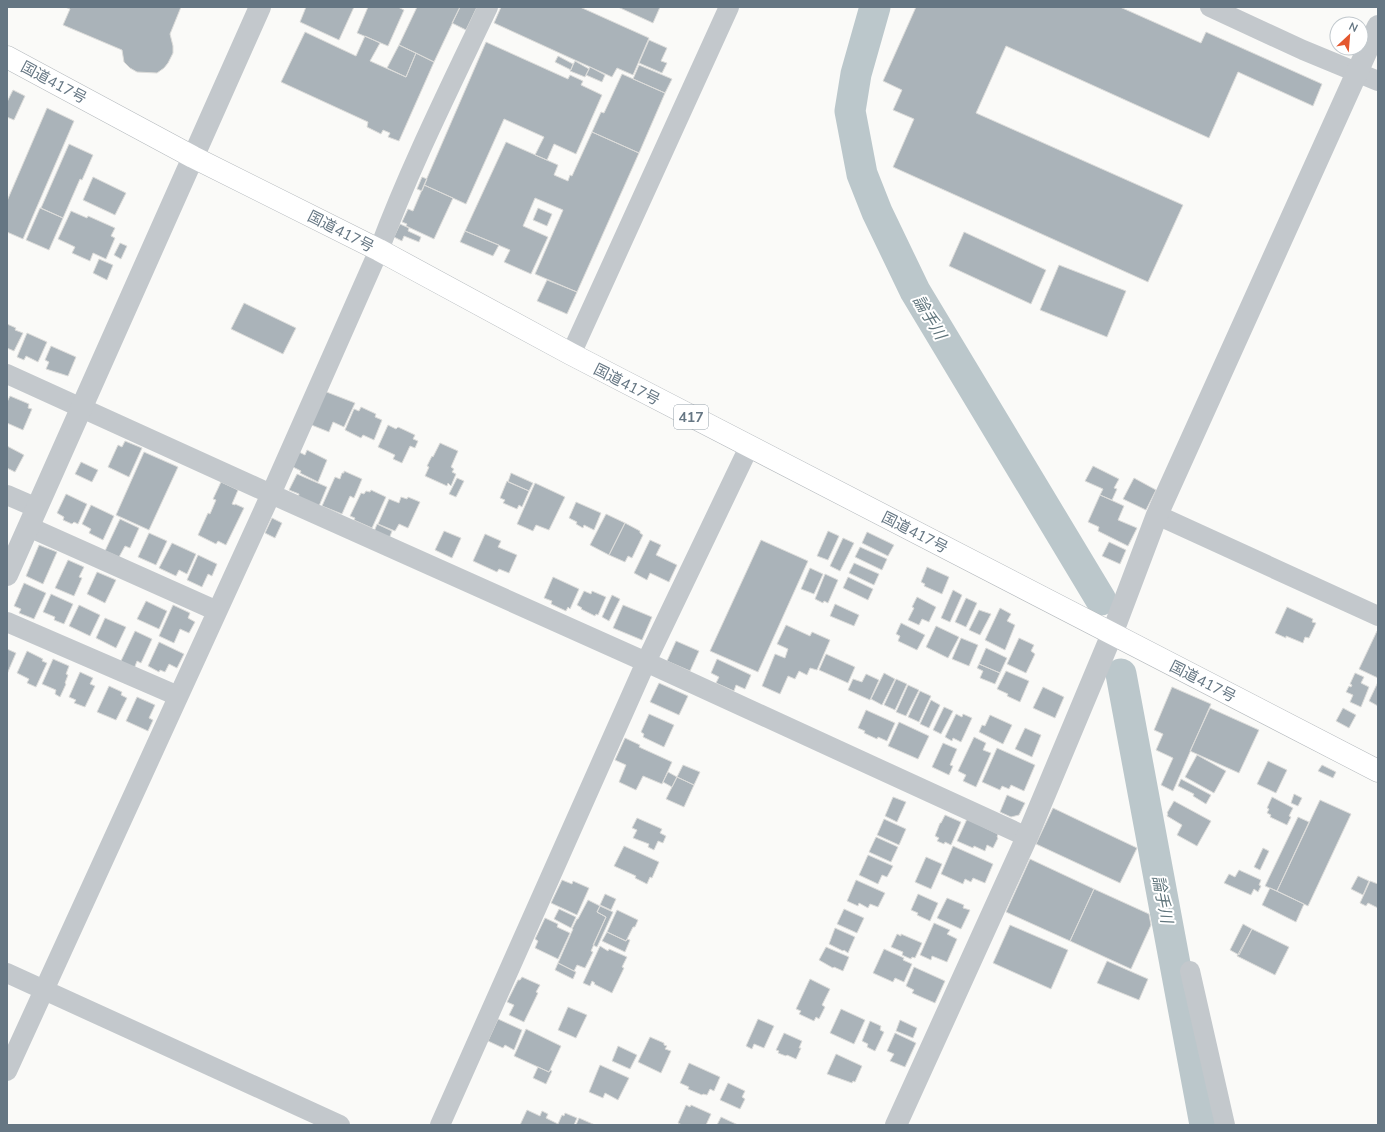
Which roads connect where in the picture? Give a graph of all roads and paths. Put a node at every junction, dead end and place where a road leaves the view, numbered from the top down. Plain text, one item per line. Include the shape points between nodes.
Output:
1 (260, 7) edge
2 (488, 7) edge
3 (729, 7) edge
4 (1210, 7) edge
5 (1378, 26) edge
6 (8, 59) edge
7 (1357, 72) junction
8 (1378, 81) edge
9 (193, 157) junction
10 (379, 250) junction
11 (571, 354) junction
12 (7, 374) edge
13 (81, 408) junction
14 (749, 447) junction
15 (271, 494) junction
16 (7, 495) edge
17 (1157, 516) junction
18 (33, 517) junction
19 (7, 575) edge
20 (217, 611) junction
21 (1378, 616) edge
22 (7, 622) edge
23 (1112, 634) junction
24 (646, 662) junction
25 (178, 696) junction
26 (1378, 771) edge
27 (1027, 837) junction
28 (1190, 971) dead end
29 (7, 973) edge
30 (44, 989) junction
31 (7, 1071) edge
32 (340, 1125) edge
33 (440, 1125) edge
34 (896, 1125) edge
35 (1225, 1125) edge

1 - 9 street
2 - 10 street via 417,158
3 - 11 street
4 - 7 street
5 - 7 street
6 - 9 highway, 国道417号 / 417
7 - 8 street
7 - 17 street
9 - 10 highway, 国道417号 / 417
9 - 13 street
10 - 11 highway, 国道417号 / 417
10 - 15 street
11 - 14 highway, 国道417号 / 417
12 - 13 street
13 - 15 street
13 - 18 street
14 - 23 highway, 国道417号 / 417
14 - 24 street
15 - 20 street
15 - 24 street
16 - 18 street
17 - 21 street
17 - 23 street
18 - 19 street
18 - 20 street
20 - 25 street
22 - 25 street
23 - 26 highway, 国道417号 / 417
23 - 27 street
24 - 27 street
24 - 33 street
25 - 30 street
27 - 34 street
28 - 35 street
29 - 30 street
30 - 31 street
30 - 32 street

